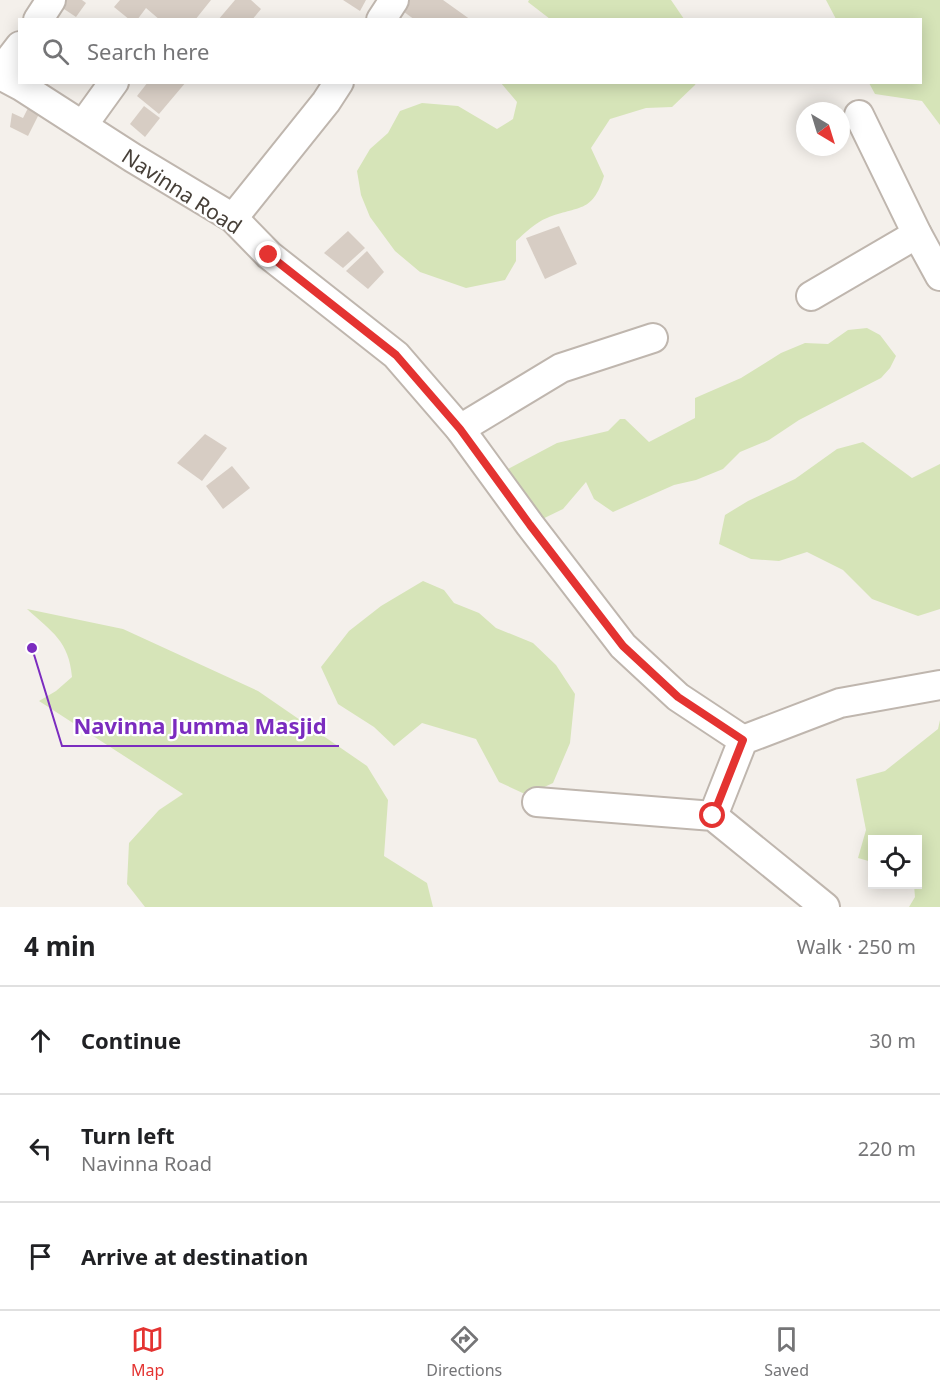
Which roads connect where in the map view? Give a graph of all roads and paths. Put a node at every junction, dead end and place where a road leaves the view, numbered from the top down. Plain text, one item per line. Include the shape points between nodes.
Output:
1 (51, 0) edge
2 (394, 0) edge
3 (39, 18) edge
4 (382, 18) edge
5 (18, 49) edge
6 (0, 74) edge
7 (113, 84) edge
8 (338, 84) edge
9 (859, 115) dead end
10 (83, 125) junction
11 (233, 218) junction
12 (917, 234) junction
13 (940, 276) edge
14 (811, 296) dead end
15 (653, 338) dead end
16 (460, 429) junction
17 (940, 684) edge
18 (743, 740) junction
19 (537, 802) dead end
20 (713, 816) junction
21 (825, 907) edge

1 - 3 street
2 - 4 street
5 - 6 street
6 - 10 street, Navinna Road
7 - 10 street
8 - 11 street
9 - 12 street
10 - 11 street, Navinna Road
11 - 16 street, Navinna Road via 269,255 396,355
12 - 13 street
12 - 14 street
15 - 16 street via 561,368
16 - 18 street, Navinna Road via 623,646 678,697
17 - 18 street via 840,704
18 - 20 street
19 - 20 street
20 - 21 street

